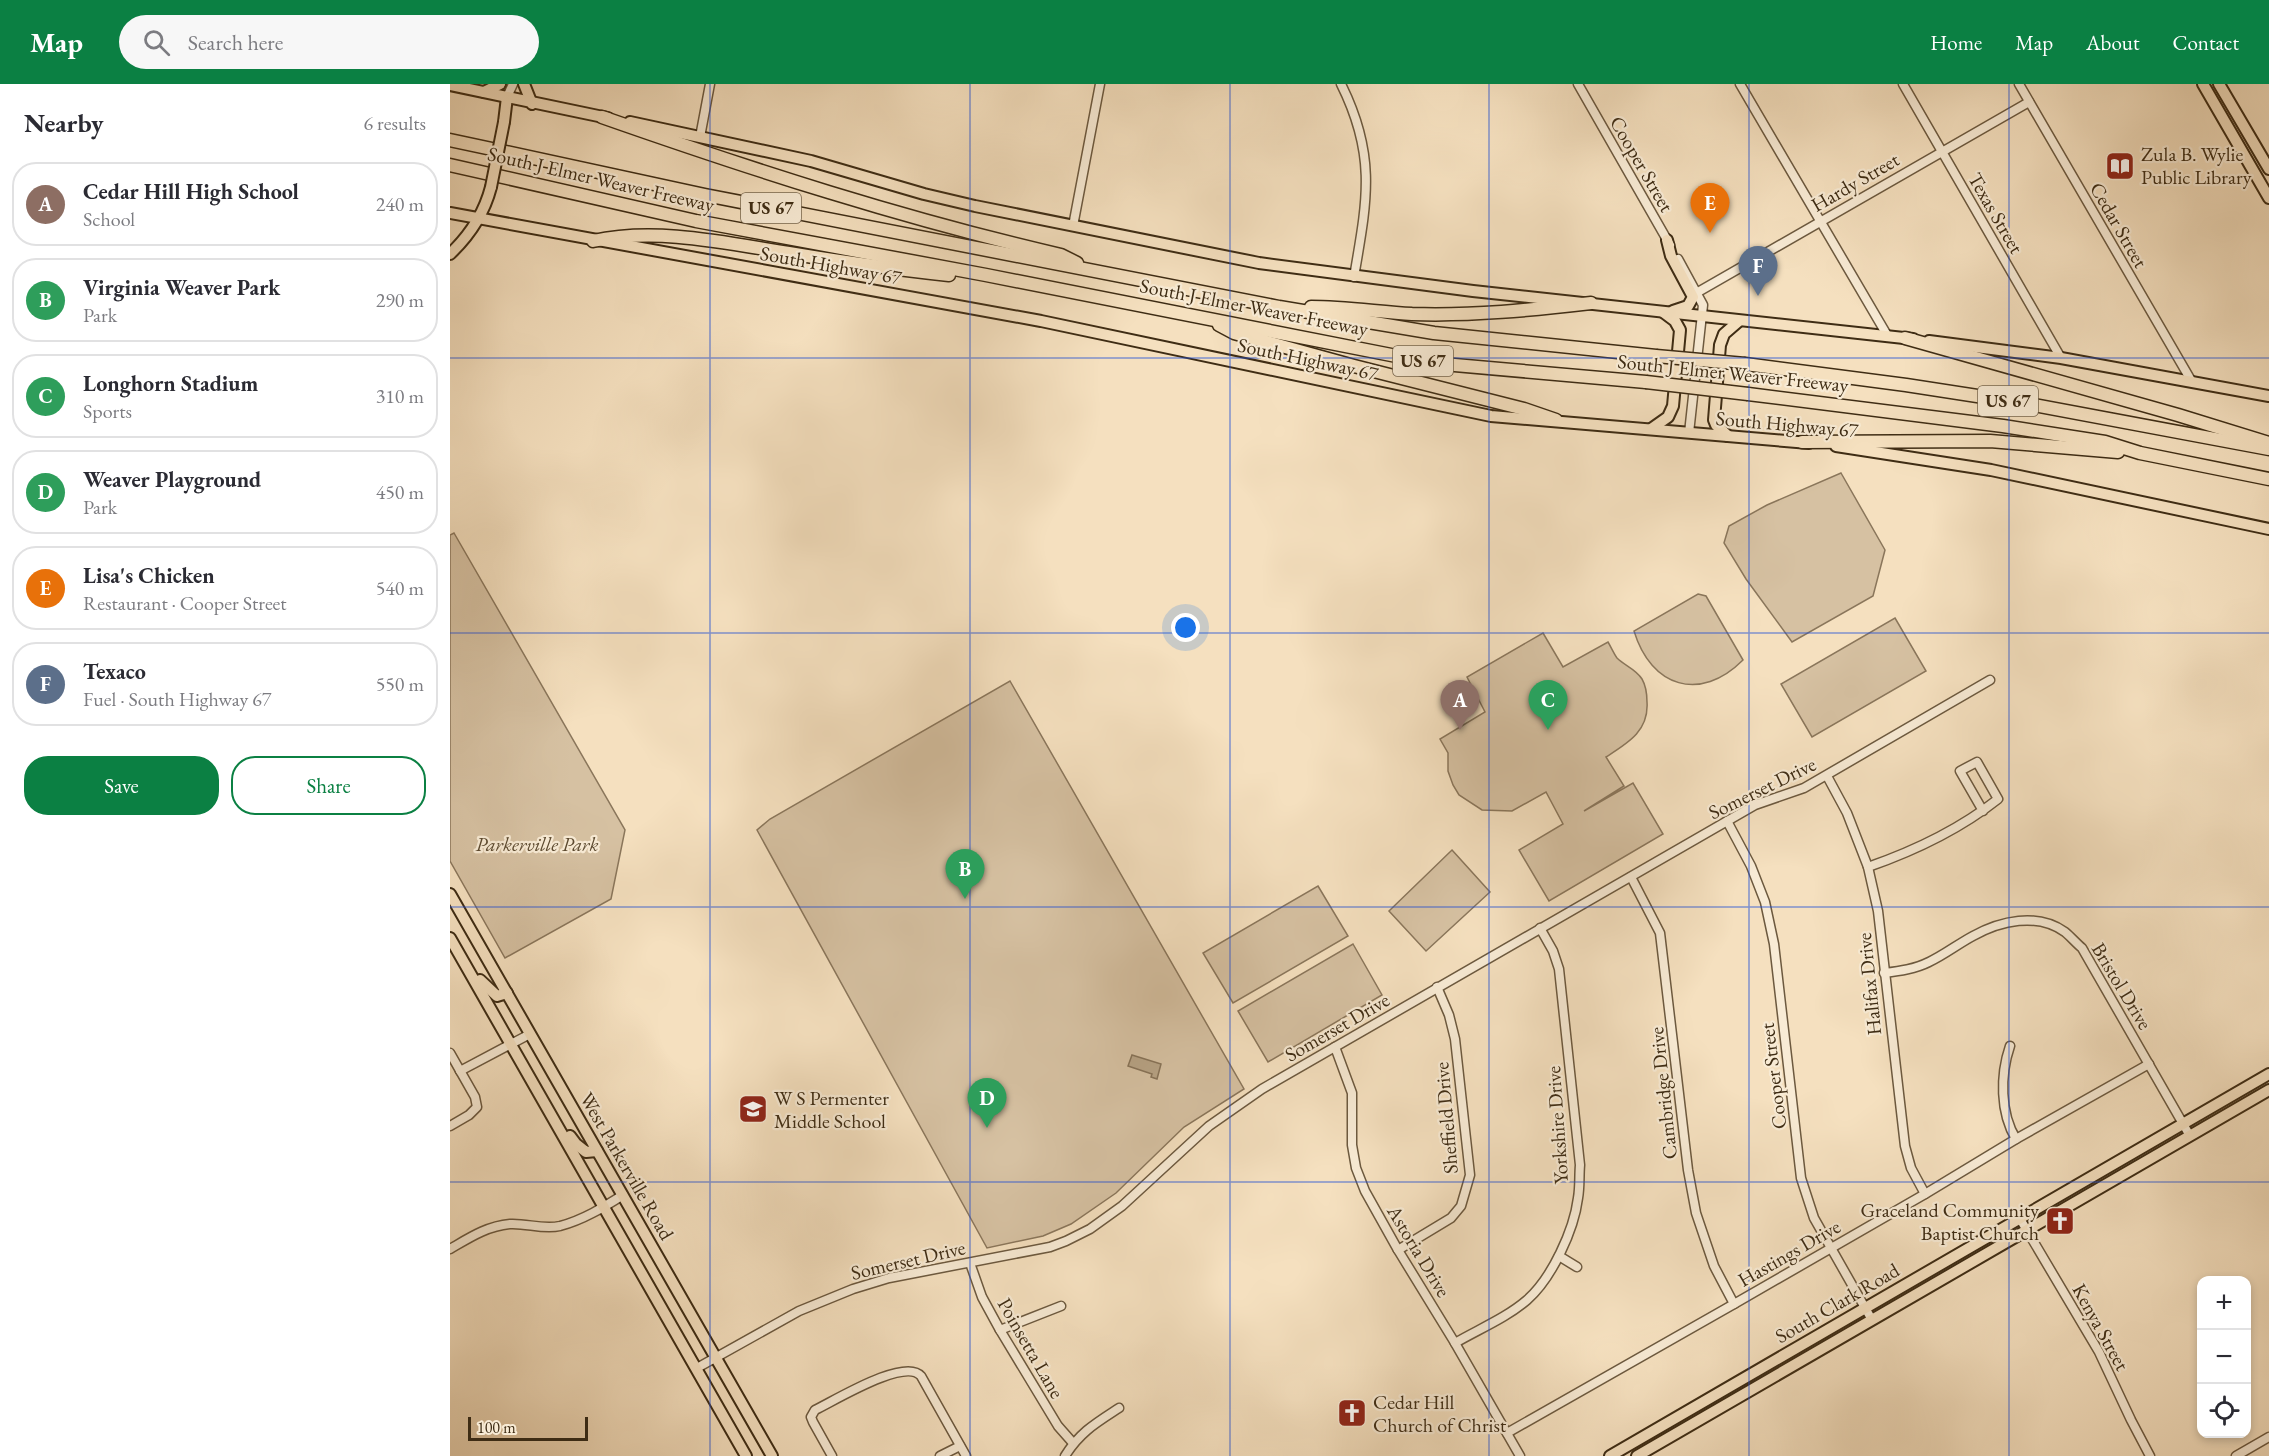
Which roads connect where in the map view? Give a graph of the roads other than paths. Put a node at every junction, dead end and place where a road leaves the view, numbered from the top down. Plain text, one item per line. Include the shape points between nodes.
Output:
1 (500, 84) edge
2 (513, 84) edge
3 (525, 84) edge
4 (710, 84) edge
5 (1100, 84) edge
6 (1341, 84) edge
7 (1578, 84) edge
8 (1740, 84) edge
9 (1903, 84) edge
10 (2019, 84) edge
11 (2204, 84) edge
12 (2220, 84) edge
13 (450, 85) edge
14 (484, 93) junction
15 (507, 98) junction
16 (2029, 102) junction
17 (532, 104) junction
18 (602, 117) junction
19 (700, 137) junction
20 (450, 140) edge
21 (1941, 152) junction
22 (450, 165) edge
23 (2269, 169) edge
24 (2269, 198) edge
25 (450, 213) edge
26 (479, 219) junction
27 (1821, 221) junction
28 (1073, 226) junction
29 (1667, 240) junction
30 (593, 241) junction
31 (450, 254) edge
32 (1094, 271) junction
33 (986, 274) junction
34 (1354, 277) junction
35 (1698, 292) junction
36 (1591, 303) junction
37 (1279, 308) junction
38 (1663, 312) junction
39 (1702, 316) junction
40 (1204, 318) junction
41 (1739, 321) junction
42 (1887, 335) junction
43 (1905, 338) junction
44 (2061, 358) junction
45 (2192, 382) junction
46 (2269, 396) edge
47 (1556, 420) junction
48 (1651, 429) junction
49 (1689, 433) junction
50 (1730, 437) junction
51 (1802, 442) junction
52 (2269, 442) edge
53 (2269, 449) edge
54 (2140, 453) junction
55 (2269, 479) edge
56 (2269, 529) edge
57 (1990, 680) dead end
58 (1827, 776) junction
59 (1983, 811) junction
60 (1727, 821) junction
61 (1869, 867) junction
62 (1632, 876) junction
63 (450, 894) edge
64 (1540, 928) junction
65 (452, 941) edge
66 (1884, 973) junction
67 (1437, 987) junction
68 (507, 993) junction
69 (530, 1034) junction
70 (511, 1045) junction
71 (1335, 1047) junction
72 (2010, 1047) dead end
73 (450, 1053) edge
74 (2149, 1064) junction
75 (460, 1071) junction
76 (2269, 1074) edge
77 (2269, 1090) edge
78 (540, 1095) junction
79 (2182, 1124) junction
80 (450, 1126) edge
81 (2190, 1136) junction
82 (2016, 1139) junction
83 (597, 1150) junction
84 (1925, 1194) junction
85 (623, 1195) junction
86 (604, 1207) junction
87 (2019, 1217) junction
88 (2026, 1231) junction
89 (1830, 1247) junction
90 (450, 1249) edge
91 (1398, 1250) junction
92 (1559, 1256) junction
93 (970, 1263) junction
94 (1577, 1268) dead end
95 (1734, 1304) junction
96 (1061, 1306) dead end
97 (1865, 1308) junction
98 (1872, 1320) junction
99 (1000, 1330) junction
100 (1455, 1343) junction
101 (716, 1357) junction
102 (697, 1368) junction
103 (1119, 1408) dead end
104 (1507, 1433) junction
105 (2269, 1437) edge
106 (1073, 1443) junction
107 (960, 1446) junction
108 (1628, 1446) junction
109 (746, 1456) edge
110 (772, 1456) edge
111 (832, 1456) edge
112 (940, 1456) edge
113 (966, 1456) edge
114 (1065, 1456) edge
115 (1520, 1456) edge
116 (1610, 1456) edge
117 (1635, 1456) edge
118 (2150, 1456) edge
119 (2236, 1456) edge

1 - 14 main road
2 - 15 street
3 - 17 main road
4 - 19 street
5 - 28 street
6 - 34 street via 1360,131 1367,178 1367,203
7 - 29 street, Cooper Street
8 - 27 street
9 - 21 street, Texas Street
10 - 16 street, Cedar Street
11 - 24 main road
12 - 23 main road
13 - 14 main road
14 - 15 main road
15 - 17 main road
15 - 26 main road, bridge via 487,202
16 - 21 street, Hardy Street
16 - 45 street, Cedar Street
17 - 18 main road
18 - 19 main road
18 - 32 highway via 932,224 1061,255
19 - 28 main road via 811,161 924,194
20 - 32 highway, South J Elmer Weaver Freeway / US 67 via 705,195
21 - 27 street, Hardy Street
21 - 44 street, Texas Street
22 - 33 highway, South J Elmer Weaver Freeway / US 67 via 696,221
25 - 26 main road, South Highway 67
26 - 30 main road, South Highway 67
26 - 31 main road
27 - 35 street, Hardy Street
27 - 42 street
28 - 34 main road via 1259,263
29 - 35 street, Cooper Street
29 - 38 main road via 1671,256 1693,297 1682,308
30 - 33 highway via 618,235 671,237 874,267 960,277
30 - 47 main road, South Highway 67 via 1041,321 1491,416
32 - 37 highway, South J Elmer Weaver Freeway / US 67
33 - 40 highway, South J Elmer Weaver Freeway / US 67
34 - 36 main road
35 - 39 street, Cooper Street
36 - 37 highway via 1478,313
36 - 38 main road
37 - 53 highway, South J Elmer Weaver Freeway / US 67, bridge via 1434,333 1745,364 1906,385
38 - 39 main road
38 - 48 main road via 1680,330 1673,406 1668,417
39 - 41 main road
39 - 49 street, Cooper Street
40 - 47 highway via 1234,333
40 - 54 highway, South J Elmer Weaver Freeway / US 67, bridge via 1432,363 1646,382 2003,426 2105,442
41 - 42 main road
41 - 50 main road via 1721,338 1714,412 1716,425
42 - 43 main road
43 - 44 main road
43 - 52 highway
44 - 45 main road
45 - 46 main road
47 - 48 main road, South Highway 67
48 - 49 main road, South Highway 67
49 - 50 main road, South Highway 67
50 - 51 main road, South Highway 67
51 - 54 highway via 1990,441
51 - 56 main road, South Highway 67 via 1990,470
54 - 55 highway, South J Elmer Weaver Freeway / US 67
57 - 58 street, Somerset Drive
58 - 60 street, Somerset Drive via 1755,805
58 - 61 street, Halifax Drive
59 - 59 street via 1960,771 1977,762 1998,799
59 - 61 street via 1913,851
60 - 62 street, Somerset Drive
60 - 89 street, Cooper Street via 1765,902 1774,944 1801,1178 1814,1218
61 - 66 street, Halifax Drive
62 - 64 street, Somerset Drive
62 - 95 street, Cambridge Drive via 1660,933 1696,1213 1714,1266
63 - 68 main road, West Parkerville Road
64 - 67 street, Somerset Drive
64 - 92 street, Yorkshire Drive via 1559,969 1580,1165 1573,1221
65 - 68 main road via 488,989 497,996
65 - 70 main road, West Parkerville Road
66 - 74 street, Bristol Drive via 1930,962 1997,924 2040,922 2063,931 2082,948
66 - 84 street, Halifax Drive via 1905,1146
67 - 71 street, Somerset Drive
67 - 91 street, Sheffield Drive via 1455,1039 1470,1175 1461,1206 1451,1218
68 - 69 main road, West Parkerville Road
69 - 70 street
69 - 83 main road, West Parkerville Road
70 - 75 street
70 - 78 main road, West Parkerville Road
71 - 91 street, Astoria Drive via 1352,1093 1356,1168
71 - 93 street, Somerset Drive via 1262,1089 1209,1126 1122,1206 1090,1229 1050,1247
72 - 82 street via 2004,1068 2005,1113
73 - 75 street
74 - 79 street, Bristol Drive
74 - 82 street, Hastings Drive
75 - 80 street via 477,1107
76 - 79 main road, South Clark Road
77 - 81 main road, South Clark Road
78 - 83 main road via 576,1144 586,1152
78 - 86 main road, West Parkerville Road
79 - 81 street, Bristol Drive
79 - 87 main road, South Clark Road
81 - 88 main road, South Clark Road
82 - 84 street, Hastings Drive
83 - 85 main road, West Parkerville Road
84 - 89 street, Hastings Drive
85 - 86 street
85 - 101 main road, West Parkerville Road
86 - 90 street via 558,1226 494,1227
86 - 102 main road, West Parkerville Road
87 - 88 street, Kenya Street
87 - 97 main road, South Clark Road
88 - 98 main road, South Clark Road
88 - 118 street, Kenya Street via 2099,1352
89 - 95 street, Hastings Drive
89 - 97 street, Cooper Street
91 - 100 street, Astoria Drive
92 - 94 street
92 - 100 street, Yorkshire Drive via 1529,1298
93 - 99 street, Poinsetta Lane
93 - 101 street, Somerset Drive via 853,1289 799,1311
95 - 104 street, Hastings Drive
96 - 99 street
97 - 98 street, Cooper Street
97 - 108 main road, South Clark Road
98 - 117 main road, South Clark Road
99 - 106 street, Poinsetta Lane via 1058,1426
100 - 104 street, Astoria Drive
101 - 102 street, Somerset Drive
101 - 110 main road, West Parkerville Road
102 - 109 main road, West Parkerville Road
103 - 106 street via 1086,1429
104 - 115 street, Astoria Drive
105 - 119 street
106 - 114 street
107 - 111 street via 917,1372 903,1371 856,1388 815,1410 811,1417
107 - 112 street
107 - 113 street
108 - 116 main road, South Clark Road
108 - 117 street

